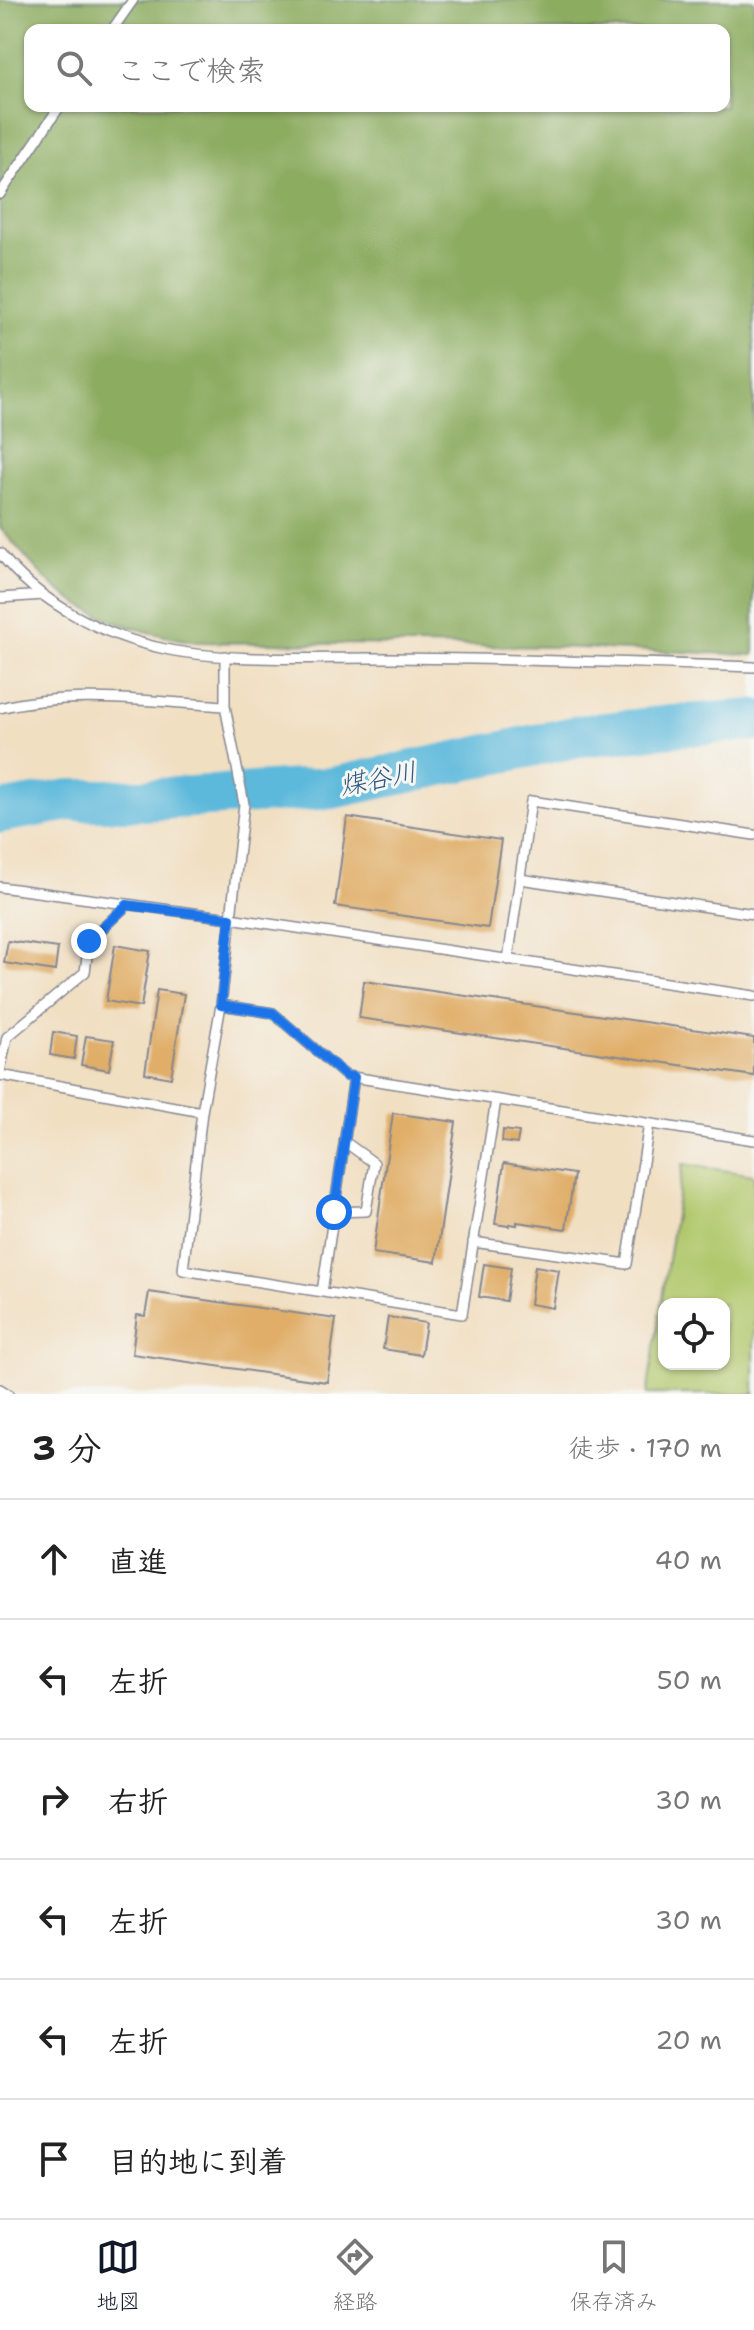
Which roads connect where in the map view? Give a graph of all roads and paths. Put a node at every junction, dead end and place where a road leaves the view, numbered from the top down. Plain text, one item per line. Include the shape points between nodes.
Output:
1 (133, 0) edge
2 (116, 24) edge
3 (56, 112) edge
4 (0, 194) edge
5 (0, 553) edge
6 (44, 595) junction
7 (0, 598) edge
8 (225, 656) junction
9 (754, 667) edge
10 (225, 706) junction
11 (0, 708) edge
12 (754, 835) edge
13 (520, 879) junction
14 (0, 887) edge
15 (127, 905) junction
16 (754, 914) edge
17 (230, 918) junction
18 (508, 960) junction
19 (754, 996) edge
20 (221, 1005) junction
21 (0, 1073) edge
22 (354, 1077) junction
23 (496, 1100) junction
24 (202, 1112) junction
25 (649, 1124) junction
26 (754, 1140) edge
27 (345, 1142) junction
28 (334, 1212) junction
29 (473, 1242) junction
30 (322, 1292) junction
31 (0, 1389) edge
32 (8, 1394) edge

1 - 2 lane
3 - 4 lane
5 - 6 lane
6 - 7 lane
6 - 8 lane via 135,641
8 - 9 lane
8 - 10 lane
10 - 11 lane via 74,698
10 - 17 lane via 244,804
12 - 13 lane via 531,801
13 - 16 lane
13 - 18 lane
14 - 15 lane
15 - 17 lane
15 - 21 lane via 89,941 85,972 7,1037
17 - 18 lane
17 - 20 lane
18 - 19 lane
20 - 22 lane via 273,1013 346,1076
20 - 24 lane
21 - 24 lane
22 - 23 lane
22 - 27 lane
23 - 25 lane
23 - 29 lane
24 - 30 lane via 183,1270
25 - 26 lane
25 - 29 lane via 627,1264
27 - 28 lane
27 - 28 lane via 374,1163 366,1211
28 - 30 lane
29 - 30 lane via 462,1314
31 - 32 lane

